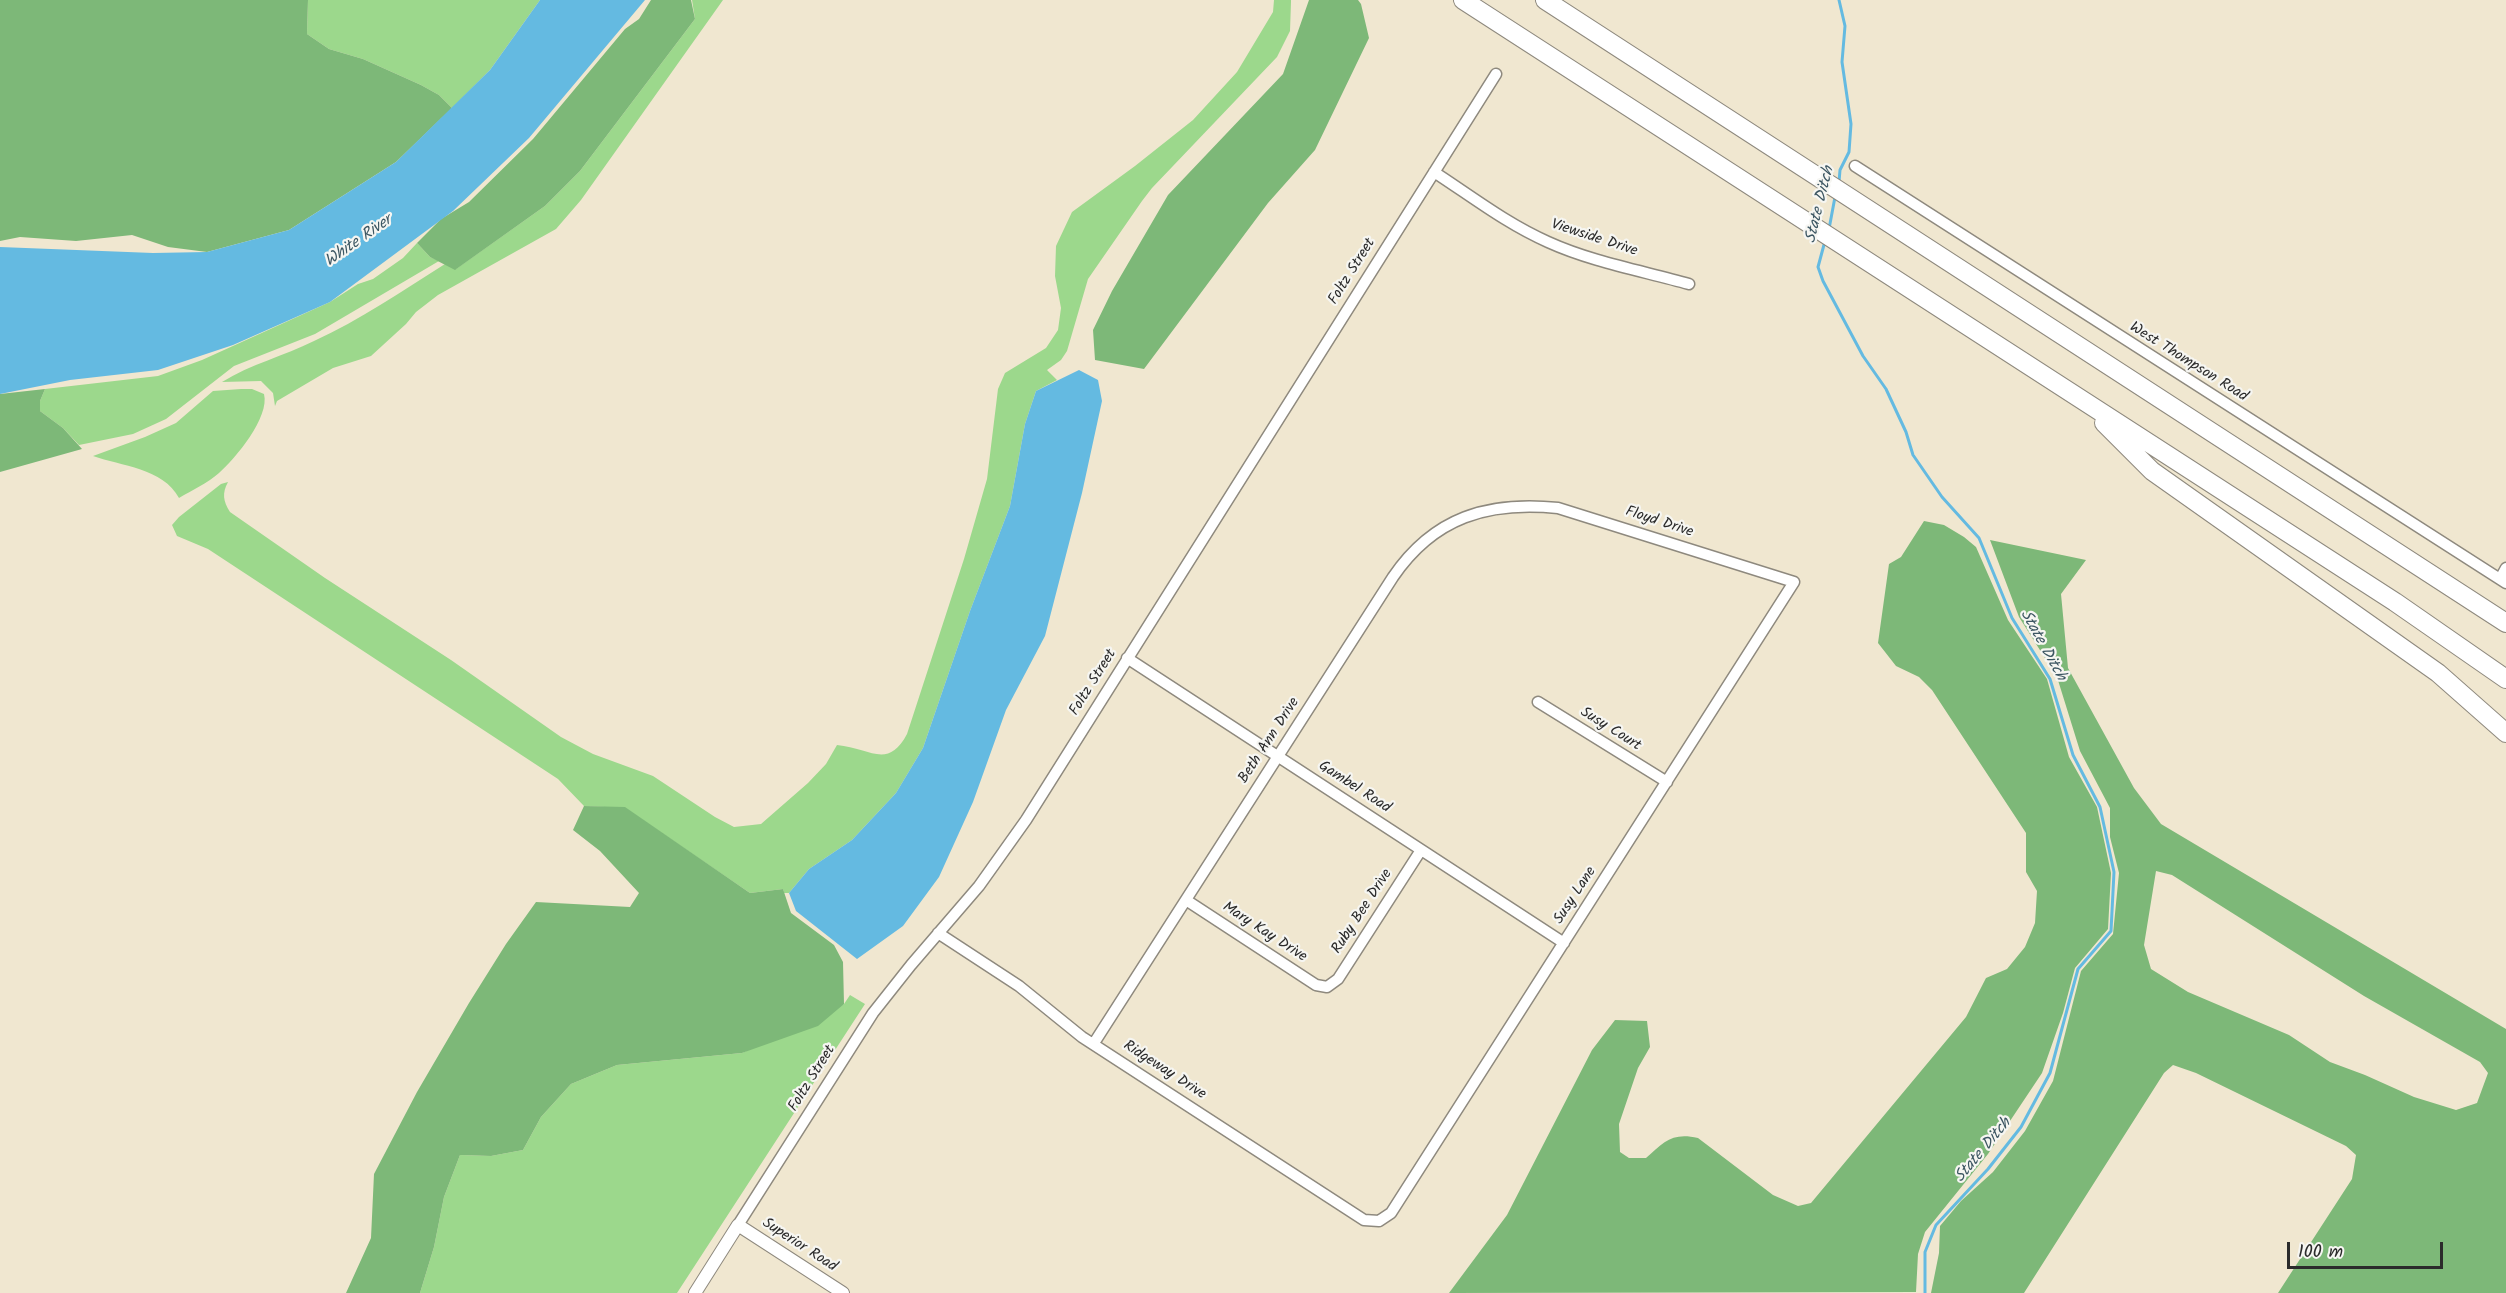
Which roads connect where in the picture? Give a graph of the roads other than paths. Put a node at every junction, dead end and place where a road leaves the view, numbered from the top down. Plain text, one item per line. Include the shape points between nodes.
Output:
1 (1463, 0) edge
2 (1545, 0) edge
3 (1496, 74) dead end
4 (1855, 166) dead end
5 (1434, 172) junction
6 (1689, 284) dead end
7 (2077, 396) junction
8 (1513, 505) joint
9 (2506, 568) edge
10 (2503, 581) edge
11 (1794, 582) joint
12 (2506, 623) edge
13 (1127, 658) junction
14 (2506, 679) edge
15 (1538, 702) dead end
16 (2506, 733) edge
17 (1278, 756) junction
18 (1666, 782) junction
19 (1421, 850) junction
20 (1186, 900) junction
21 (938, 933) junction
22 (1564, 942) junction
23 (1327, 987) joint
24 (1094, 1043) junction
25 (1379, 1221) joint
26 (738, 1225) junction
27 (695, 1293) edge
28 (843, 1293) edge

1 - 7 highway
2 - 12 highway
3 - 5 street, Foltz Street
4 - 10 street, West Thompson Road
5 - 6 street, Viewside Drive via 1514,225 1548,242
5 - 13 street, Foltz Street
7 - 14 highway via 2395,602
7 - 16 highway via 2152,471 2438,673
8 - 11 street, Floyd Drive via 1565,510
8 - 17 street, Beth Ann Drive via 1453,522 1411,554
9 - 10 street
11 - 18 street, Susy Lane
13 - 17 street, Gambel Road
13 - 21 street, Foltz Street via 1010,844
15 - 18 street, Susy Court
17 - 19 street, Gambel Road
17 - 20 street, Beth Ann Drive
18 - 22 street, Susy Lane
19 - 22 street, Gambel Road
19 - 23 street, Ruby Bee Drive via 1338,979
20 - 23 street, Mary Kay Drive via 1316,985
20 - 24 street, Beth Ann Drive
21 - 24 street, Ridgeway Drive via 1019,986
21 - 26 street, Foltz Street via 865,1025
22 - 25 street, Susy Lane via 1391,1213
24 - 25 street, Ridgeway Drive via 1364,1220
26 - 27 street, Foltz Street
26 - 28 street, Superior Road

